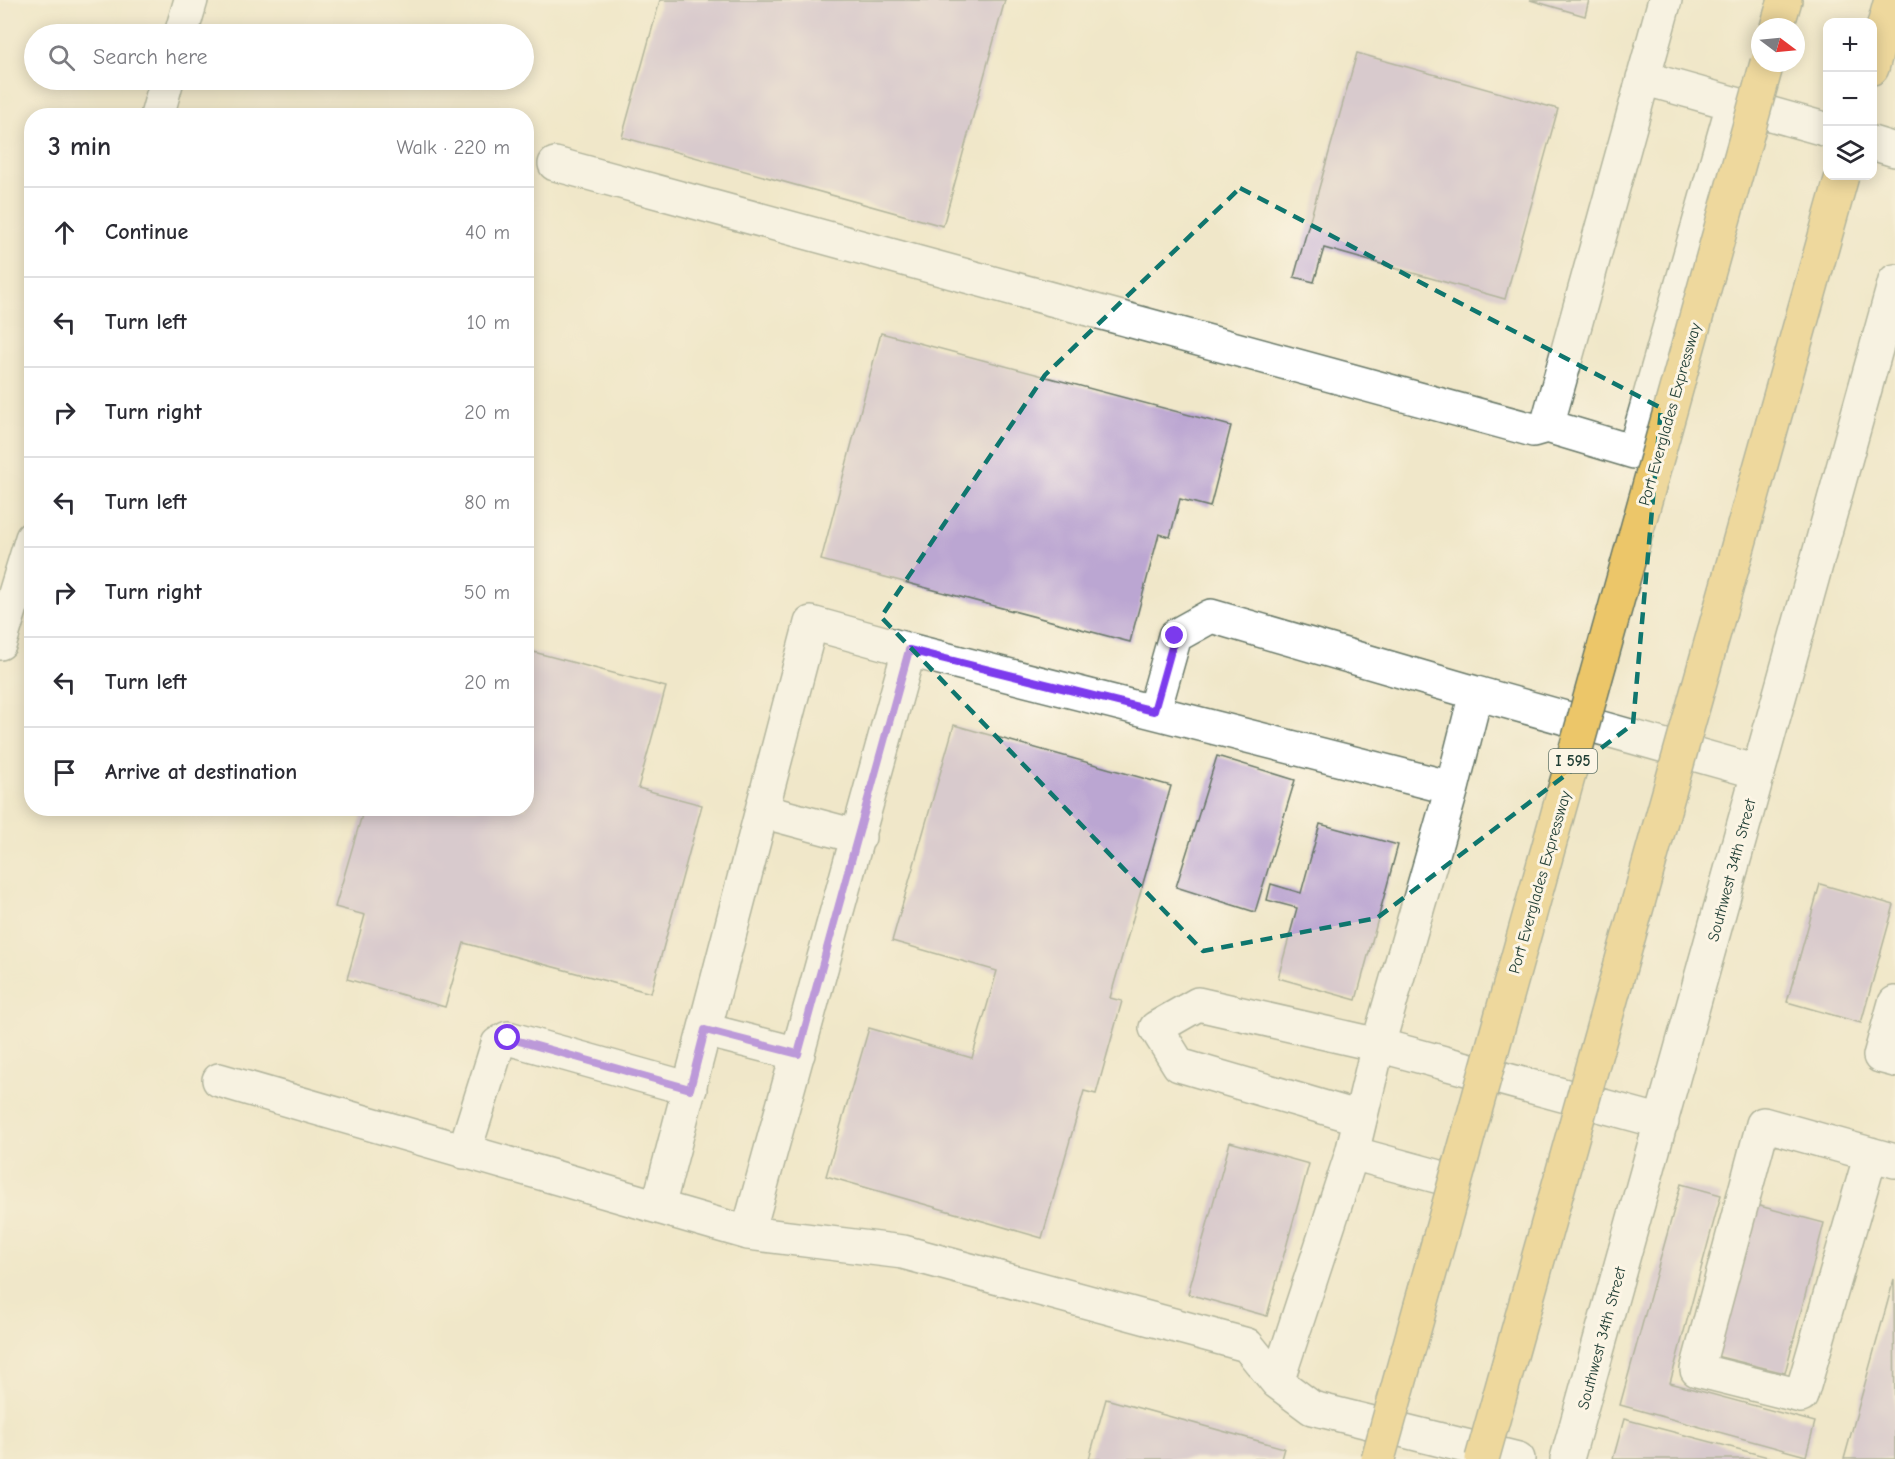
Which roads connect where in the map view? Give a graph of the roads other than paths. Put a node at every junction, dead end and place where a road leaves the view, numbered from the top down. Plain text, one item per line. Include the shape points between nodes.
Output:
1 (191, 0) edge
2 (1665, 0) edge
3 (1785, 0) edge
4 (1892, 0) edge
5 (1780, 18) edge
6 (184, 24) edge
7 (1877, 51) edge
8 (1764, 72) edge
9 (1643, 78) junction
10 (164, 90) edge
11 (1733, 104) junction
12 (159, 108) edge
13 (1823, 129) edge
14 (1877, 145) edge
15 (1895, 150) edge
16 (555, 164) dead end
17 (1841, 180) edge
18 (1894, 286) edge
19 (1887, 340) edge
20 (1547, 426) junction
21 (24, 564) edge
22 (0, 643) edge
23 (909, 650) junction
24 (1476, 693) junction
25 (1154, 711) junction
26 (1758, 772) junction
27 (1452, 788) junction
28 (762, 812) junction
29 (859, 837) junction
30 (1895, 1004) edge
31 (705, 1030) junction
32 (1378, 1045) junction
33 (798, 1054) junction
34 (1895, 1060) edge
35 (219, 1080) dead end
36 (690, 1089) junction
37 (1360, 1118) junction
38 (1662, 1122) junction
39 (464, 1152) junction
40 (1352, 1153) junction
41 (1883, 1157) edge
42 (1436, 1176) dead end
43 (658, 1207) junction
44 (748, 1233) junction
45 (1277, 1382) junction
46 (1378, 1459) edge
47 (1482, 1459) edge
48 (1518, 1459) edge
49 (1567, 1459) edge

1 - 6 street
2 - 9 street
3 - 5 highway
4 - 7 highway
8 - 46 highway, Port Everglades Expressway / I 595, bridge
9 - 11 street
9 - 20 street
10 - 12 street
11 - 13 street
11 - 20 street via 1635,452
14 - 15 street
16 - 20 street via 1533,430
17 - 47 highway, bridge
18 - 19 street, Southwest 34th Street
19 - 26 street, Southwest 34th Street
21 - 22 street
23 - 25 street
23 - 28 street via 811,623
23 - 29 street
24 - 25 street via 1211,616 1175,636
24 - 26 street
24 - 27 street
25 - 27 street
26 - 38 street, Southwest 34th Street
27 - 32 street
28 - 29 street
28 - 31 street
29 - 33 street
30 - 34 street via 1880,1056
31 - 33 street
31 - 36 street
32 - 37 street
32 - 37 street via 1198,1004 1156,1028 1179,1065
32 - 38 street
33 - 44 street
35 - 39 street
36 - 39 street via 508,1038 498,1044
36 - 43 street
37 - 40 street
38 - 49 street, Southwest 34th Street
39 - 43 street
40 - 42 street
40 - 45 street
41 - 41 street via 1763,1124 1697,1370 1801,1396
43 - 44 street
44 - 45 street via 903,1252 1247,1345
45 - 48 street via 1312,1408

